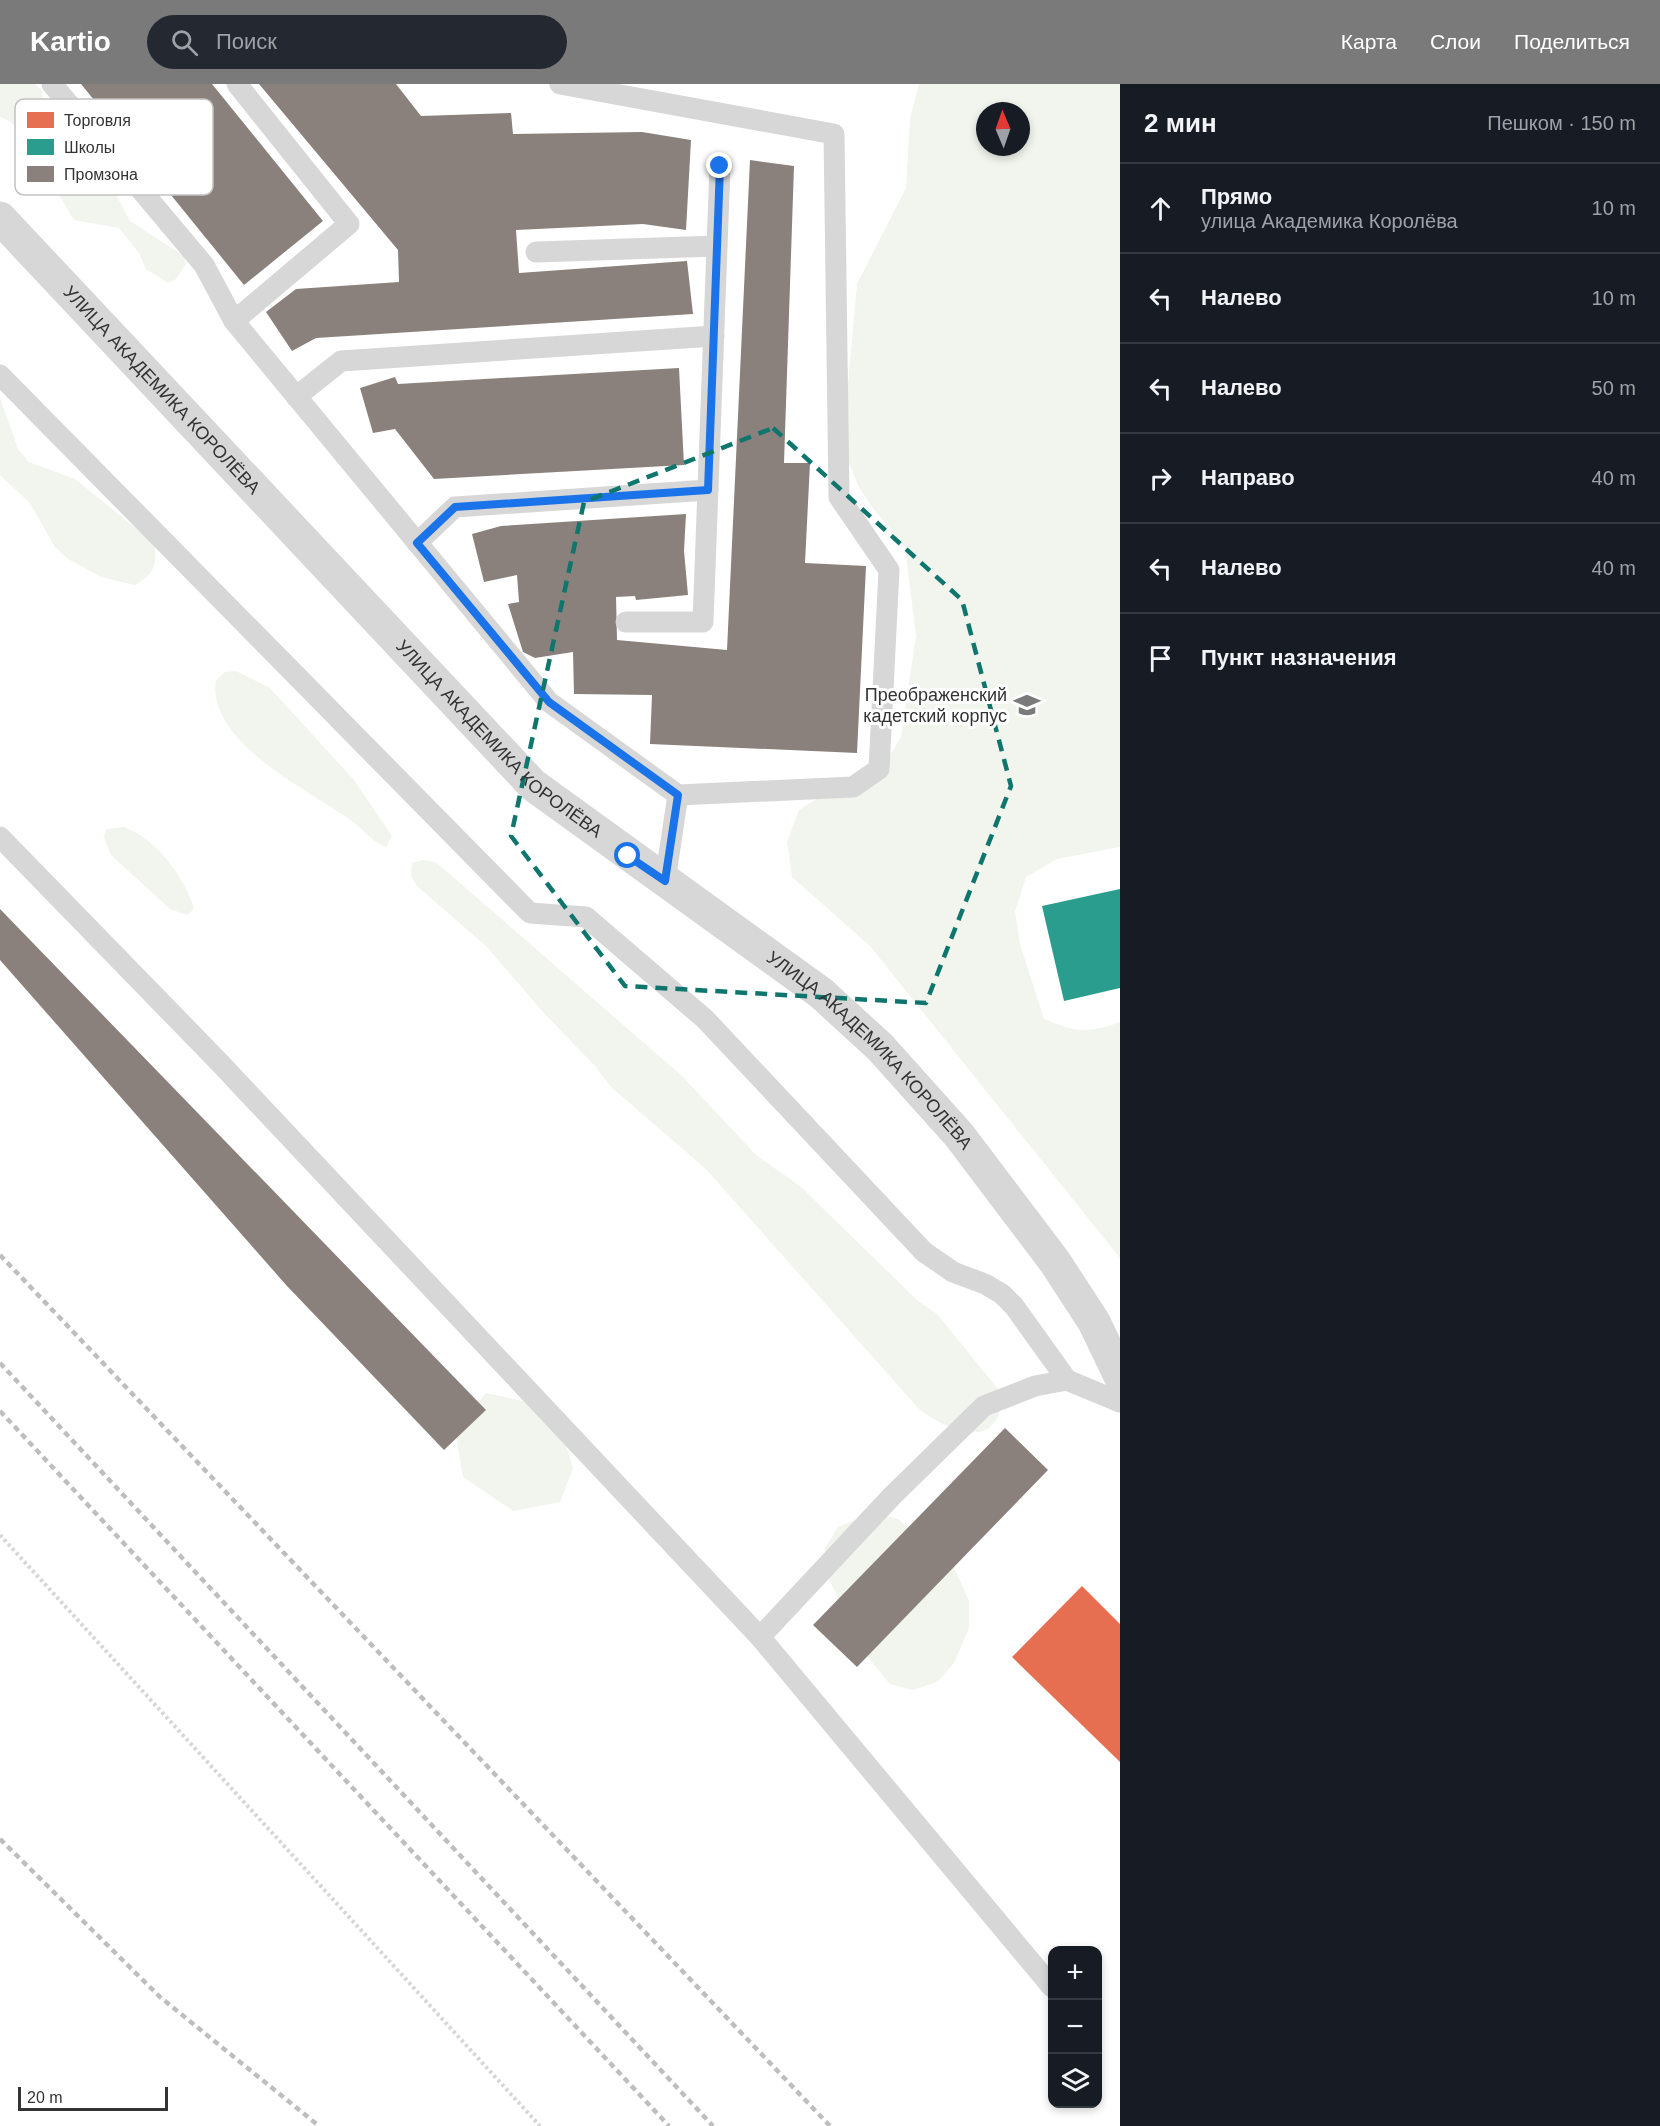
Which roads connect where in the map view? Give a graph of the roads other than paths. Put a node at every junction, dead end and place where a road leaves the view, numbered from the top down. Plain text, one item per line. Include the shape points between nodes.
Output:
1 (52, 84) edge
2 (237, 84) edge
3 (560, 84) edge
4 (65, 99) edge
5 (720, 166) dead end
6 (145, 195) edge
7 (0, 218) edge
8 (717, 246) junction
9 (536, 252) dead end
10 (234, 321) junction
11 (714, 336) junction
12 (0, 375) edge
13 (297, 397) junction
14 (708, 490) junction
15 (417, 543) junction
16 (627, 622) dead end
17 (678, 795) junction
18 (0, 837) edge
19 (665, 881) junction
20 (1120, 1376) edge
21 (1067, 1380) junction
22 (1120, 1402) edge
23 (760, 1636) junction
24 (1048, 1981) edge

1 - 4 lane
2 - 10 lane via 349,224
3 - 17 lane via 834,134 839,497 889,570 879,769 853,787
5 - 8 lane
6 - 10 lane via 204,265
7 - 19 street, УЛИЦА АКАДЕМИКА КОРОЛЁВА via 533,785
8 - 9 lane
8 - 11 lane
10 - 13 lane
11 - 13 lane via 341,361
11 - 14 lane
12 - 21 lane via 530,914 586,917 705,1019 924,1252 952,1272 1002,1294
13 - 15 lane
14 - 15 lane via 455,507
14 - 16 lane via 703,622
15 - 17 lane via 549,702
17 - 19 lane
18 - 23 lane via 219,1062
19 - 20 street, УЛИЦА АКАДЕМИКА КОРОЛЁВА via 821,993 910,1079 1008,1197 1055,1262 1094,1322
21 - 22 lane
21 - 23 lane via 1035,1386 984,1406 892,1496
23 - 24 lane

